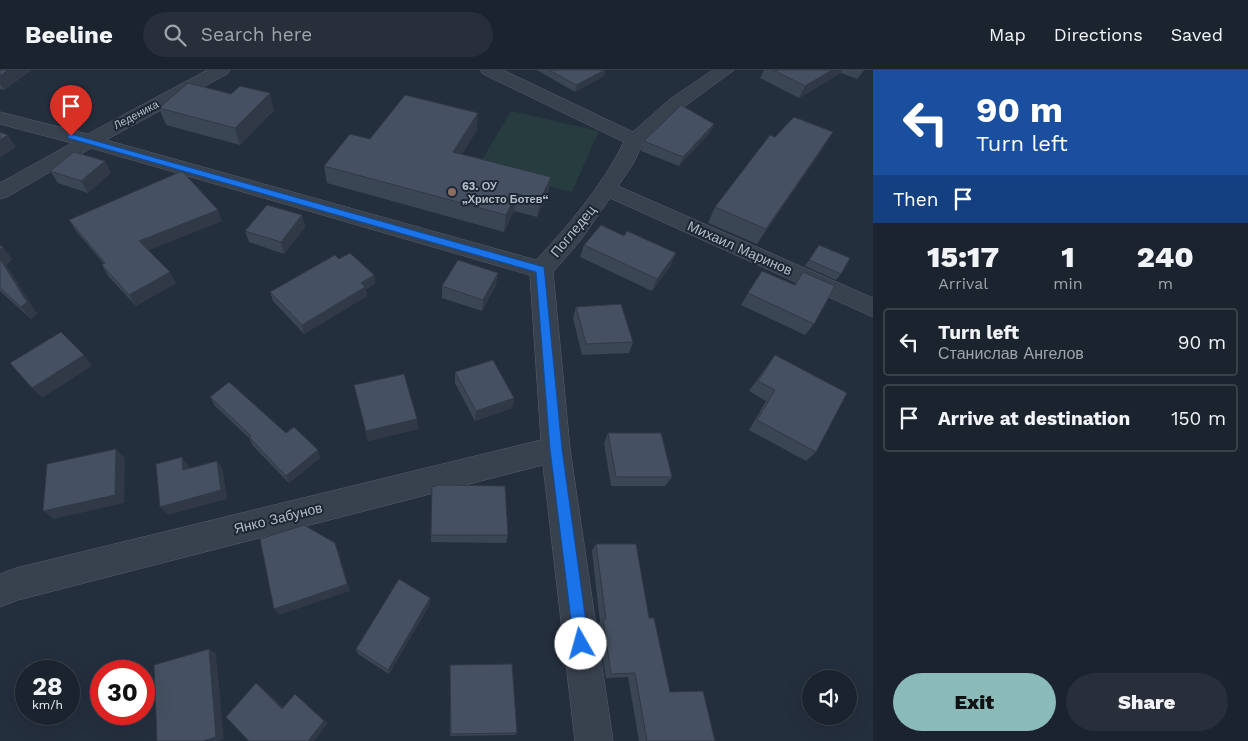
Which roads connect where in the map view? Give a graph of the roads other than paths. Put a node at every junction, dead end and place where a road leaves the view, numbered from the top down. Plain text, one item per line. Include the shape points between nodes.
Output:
1 (221, 70) edge
2 (489, 70) edge
3 (724, 70) edge
4 (0, 118) edge
5 (635, 140) junction
6 (88, 141) junction
7 (606, 189) junction
8 (0, 192) edge
9 (541, 270) junction
10 (873, 308) edge
11 (556, 449) junction
12 (0, 591) edge
13 (594, 741) edge

1 - 6 street, Леденика
2 - 5 street
3 - 5 street, Погледец via 677,103
4 - 6 street
5 - 7 street, Погледец
6 - 8 street, Леденика
6 - 9 street
7 - 9 street, Погледец via 572,236
7 - 10 street, Михаил Маринов
9 - 11 street, Погледец
11 - 12 street, Янко Забунов via 16,584
11 - 13 street, Погледец

